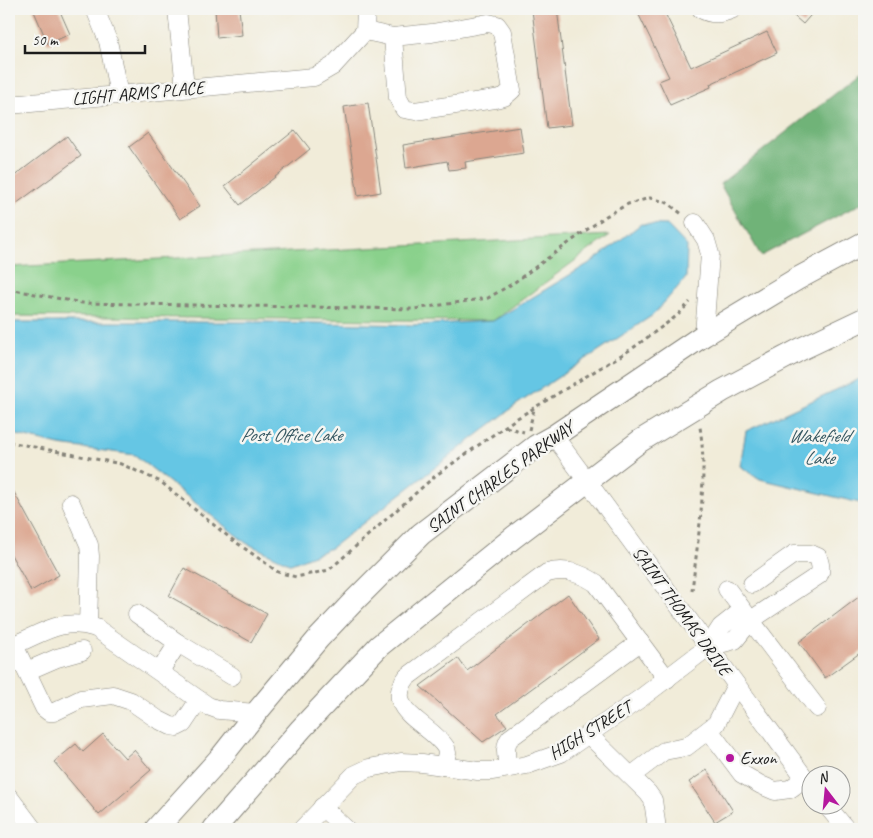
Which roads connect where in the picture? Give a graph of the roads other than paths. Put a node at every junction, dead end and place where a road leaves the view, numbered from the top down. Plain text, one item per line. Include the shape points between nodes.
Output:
1 (95, 9) edge
2 (177, 9) edge
3 (366, 9) edge
4 (701, 9) edge
5 (733, 9) edge
6 (366, 31) junction
7 (392, 37) junction
8 (185, 88) junction
9 (119, 95) junction
10 (9, 105) edge
11 (695, 223) road end
12 (864, 243) edge
13 (864, 319) edge
14 (704, 335) junction
15 (554, 436) junction
16 (586, 481) junction
17 (71, 503) dead end
18 (752, 584) dead end
19 (727, 589) dead end
20 (137, 614) dead end
21 (751, 620) junction
22 (88, 625) junction
23 (640, 642) junction
24 (178, 643) junction
25 (12, 645) edge
26 (708, 648) junction
27 (82, 651) dead end
28 (26, 671) junction
29 (160, 671) junction
30 (232, 676) dead end
31 (667, 679) junction
32 (736, 685) junction
33 (199, 700) junction
34 (817, 708) dead end
35 (256, 713) junction
36 (708, 730) junction
37 (589, 735) junction
38 (444, 766) junction
39 (508, 768) junction
40 (800, 770) edge
41 (631, 776) junction
42 (800, 785) edge
43 (9, 797) edge
44 (322, 808) junction
45 (835, 816) edge
46 (33, 829) edge
47 (156, 829) edge
48 (214, 829) edge
49 (302, 829) edge
50 (346, 829) edge
51 (657, 829) edge
52 (846, 829) edge

1 - 9 street via 108,41
2 - 8 street
3 - 6 street
4 - 5 street via 724,13
6 - 7 street
6 - 8 street, LIGHT ARMS PLACE via 322,74 305,79
7 - 7 street via 398,98 404,109 415,111 495,99 512,90 502,32 497,25 488,23
8 - 9 street, LIGHT ARMS PLACE
9 - 10 street, LIGHT ARMS PLACE
11 - 14 street via 710,254
12 - 14 main road, SAINT CHARLES PARKWAY via 796,279
13 - 16 main road via 700,404
14 - 15 main road, SAINT CHARLES PARKWAY
15 - 16 street, SAINT THOMAS DRIVE
15 - 35 main road, SAINT CHARLES PARKWAY via 497,474 421,534 318,639
16 - 26 street, SAINT THOMAS DRIVE
16 - 48 main road via 379,646 325,702
17 - 22 street via 90,556
18 - 21 street via 794,554 818,557 819,575
19 - 21 street
20 - 24 street
21 - 26 street via 735,640
21 - 34 street
22 - 25 street via 65,624
22 - 29 street
23 - 31 street
23 - 38 street via 596,583 569,571 547,573 401,685 401,706 446,748
23 - 39 street via 510,738 505,748
24 - 29 street
24 - 30 street
25 - 28 street
26 - 31 street, HIGH STREET
26 - 32 street, SAINT THOMAS DRIVE
27 - 28 street
28 - 33 street via 49,712 93,696 113,695 131,701 157,719 177,727 183,724
29 - 33 street
31 - 37 street, HIGH STREET
32 - 36 street via 716,724
32 - 40 street, SAINT THOMAS DRIVE
33 - 35 street via 219,710
35 - 47 main road, SAINT CHARLES PARKWAY
36 - 41 street via 686,747 664,751
36 - 42 street via 742,774 776,791
37 - 39 street, HIGH STREET via 553,756
37 - 41 street
38 - 39 street, HIGH STREET via 478,771
38 - 44 street, HIGH STREET via 401,762 369,768 354,776
41 - 51 street via 653,800
43 - 46 street
44 - 49 street, HIGH STREET
44 - 50 street
45 - 52 street

